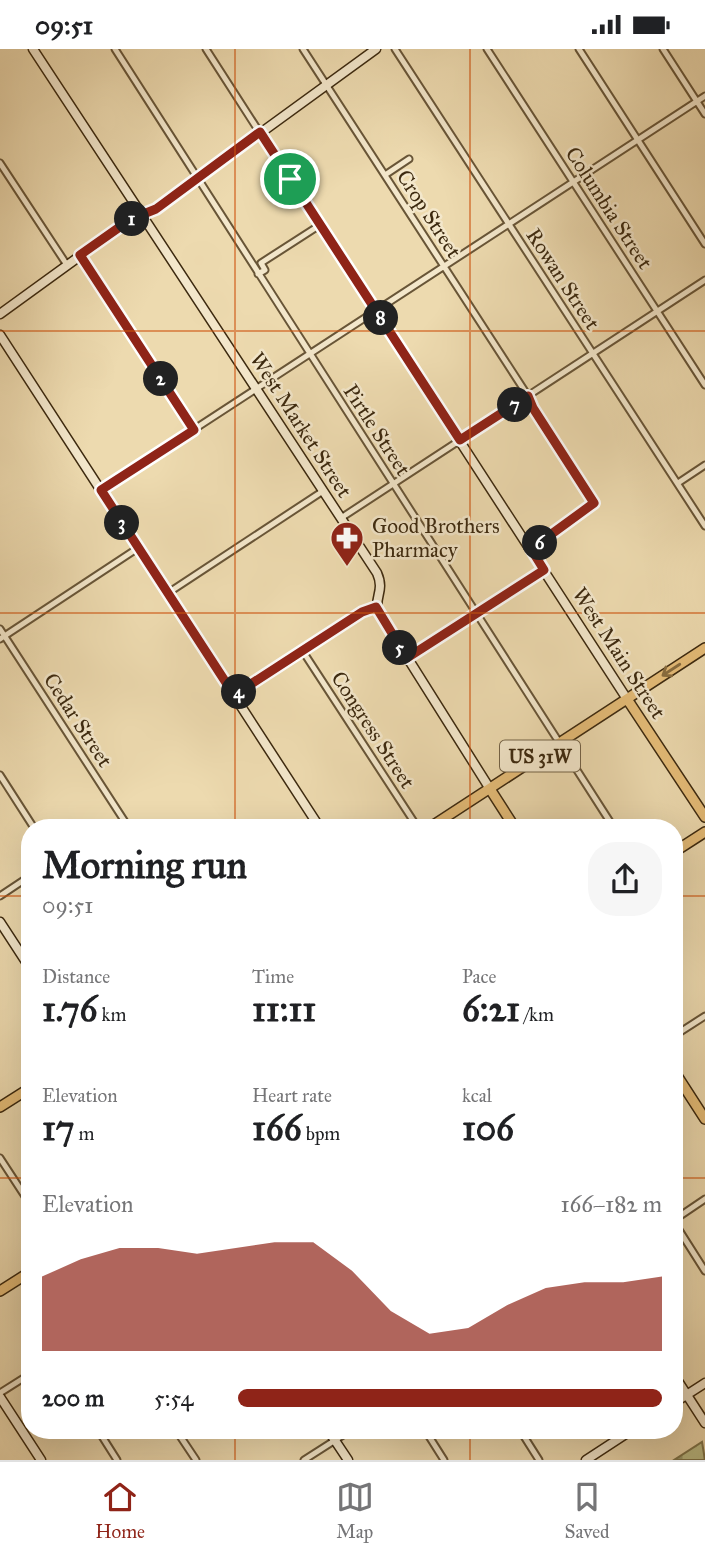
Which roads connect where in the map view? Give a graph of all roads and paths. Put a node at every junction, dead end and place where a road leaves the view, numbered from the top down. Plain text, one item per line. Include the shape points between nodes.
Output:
1 (33, 49) edge
2 (115, 49) edge
3 (206, 49) edge
4 (303, 49) edge
5 (376, 49) edge
6 (395, 49) edge
7 (487, 49) edge
8 (579, 49) edge
9 (663, 49) edge
10 (327, 85) junction
11 (705, 96) edge
12 (697, 101) junction
13 (705, 114) edge
14 (260, 132) junction
15 (638, 140) junction
16 (409, 159) dead end
17 (0, 163) edge
18 (385, 175) junction
19 (197, 179) junction
20 (573, 182) junction
21 (142, 215) junction
22 (320, 225) junction
23 (509, 225) junction
24 (705, 244) edge
25 (80, 255) junction
26 (67, 265) junction
27 (445, 267) junction
28 (258, 274) junction
29 (705, 280) edge
30 (376, 311) junction
31 (657, 311) junction
32 (0, 314) edge
33 (0, 335) edge
34 (593, 353) junction
35 (310, 354) junction
36 (705, 385) edge
37 (256, 389) junction
38 (528, 396) junction
39 (194, 430) junction
40 (460, 440) junction
41 (705, 465) edge
42 (393, 484) junction
43 (678, 484) junction
44 (101, 490) junction
45 (323, 491) junction
46 (341, 518) junction
47 (705, 526) edge
48 (138, 548) junction
49 (531, 549) junction
50 (544, 570) junction
51 (167, 593) junction
52 (376, 607) junction
53 (477, 614) junction
54 (0, 629) edge
55 (2, 637) edge
56 (705, 648) edge
57 (302, 650) junction
58 (407, 658) junction
59 (234, 695) junction
60 (627, 698) junction
61 (560, 743) junction
62 (0, 775) edge
63 (490, 789) junction
64 (705, 817) edge
65 (28, 819) edge
66 (123, 819) edge
67 (314, 819) edge
68 (412, 819) edge
69 (443, 819) edge
70 (509, 819) edge
71 (608, 819) edge
72 (705, 832) edge
73 (683, 846) edge
74 (21, 882) edge
75 (0, 896) edge
76 (0, 922) edge
77 (21, 954) edge
78 (705, 1016) edge
79 (683, 1030) edge
80 (683, 1084) edge
81 (21, 1094) edge
82 (0, 1107) edge
83 (705, 1119) edge
84 (0, 1159) edge
85 (21, 1190) edge
86 (705, 1199) edge
87 (683, 1215) edge
88 (683, 1236) edge
89 (705, 1271) edge
90 (21, 1278) edge
91 (0, 1291) edge
92 (21, 1380) edge
93 (705, 1383) edge
94 (683, 1389) edge
95 (0, 1395) edge
96 (687, 1395) junction
97 (683, 1397) edge
98 (705, 1423) edge
99 (21, 1428) edge
100 (28, 1439) edge
101 (104, 1439) edge
102 (182, 1439) edge
103 (431, 1439) edge
104 (526, 1439) edge
105 (618, 1439) edge
106 (335, 1440) joint
107 (41, 1460) edge
108 (117, 1460) edge
109 (196, 1460) edge
110 (304, 1460) edge
111 (348, 1460) edge
112 (444, 1460) edge
113 (539, 1460) edge
114 (586, 1460) edge

1 - 21 street, West Market Street
2 - 19 street, Pirtle Street
3 - 14 street, West Main Street
4 - 10 street, Crop Street
5 - 10 street
6 - 23 street, Rowan Street
7 - 20 street, Columbia Street
8 - 15 street
9 - 12 street
10 - 14 street
10 - 18 street, Crop Street
11 - 12 street
12 - 13 street
12 - 15 street
14 - 19 street
14 - 22 street, West Main Street
15 - 20 street
15 - 24 street
16 - 18 street
17 - 26 street
18 - 27 street, Crop Street
19 - 21 street
19 - 28 street, Pirtle Street
20 - 23 street
20 - 31 street, Columbia Street
21 - 25 street
21 - 37 street, West Market Street
22 - 28 street via 261,263 265,270
22 - 30 street, West Main Street
23 - 27 street
23 - 34 street, Rowan Street
25 - 26 street
25 - 39 street
26 - 32 street
27 - 30 street
27 - 38 street, Crop Street
28 - 35 street, Pirtle Street
29 - 31 street
30 - 35 street
30 - 40 street, West Main Street
31 - 34 street
31 - 36 street, Columbia Street
33 - 44 street
34 - 38 street
34 - 43 street, Rowan Street
35 - 37 street
35 - 42 street, Pirtle Street
37 - 39 street
37 - 45 street, West Market Street
38 - 40 street
38 - 49 street, Crop Street via 594,505
39 - 44 street
40 - 42 street
40 - 49 street, West Main Street
41 - 43 street
42 - 46 street
42 - 53 street, Pirtle Street
43 - 47 street, Rowan Street
44 - 48 street
45 - 46 street, West Market Street
45 - 51 street
46 - 52 street, West Market Street via 380,581
48 - 51 street
48 - 55 street
49 - 50 street, West Main Street
50 - 53 street
50 - 60 street, West Main Street
51 - 59 street
52 - 57 street
52 - 58 street
53 - 58 street
53 - 61 street, Pirtle Street
54 - 55 street, Cedar Street
55 - 66 street, Cedar Street
56 -> 60 main road
57 - 59 street
57 - 68 street, Congress Street
58 - 63 street
59 - 67 street
60 - 61 main road, US 31W
60 - 64 main road, West Main Street
61 - 63 main road, US 31W
61 - 71 street, Pirtle Street
62 - 65 street
63 - 69 main road, US 31W
63 - 70 main road
72 - 73 main road
74 - 75 street
76 - 77 street
78 - 79 street
80 - 83 main road
81 - 82 main road
84 - 85 street
86 - 87 street
88 - 89 street
90 - 91 main road
92 - 95 street
93 - 96 street
94 - 96 street
95 - 99 street
96 - 97 street
96 - 98 street
100 - 107 street
101 - 108 street
102 - 109 street
103 - 112 street
104 - 113 street
105 - 114 street
106 - 110 street
106 - 111 street

